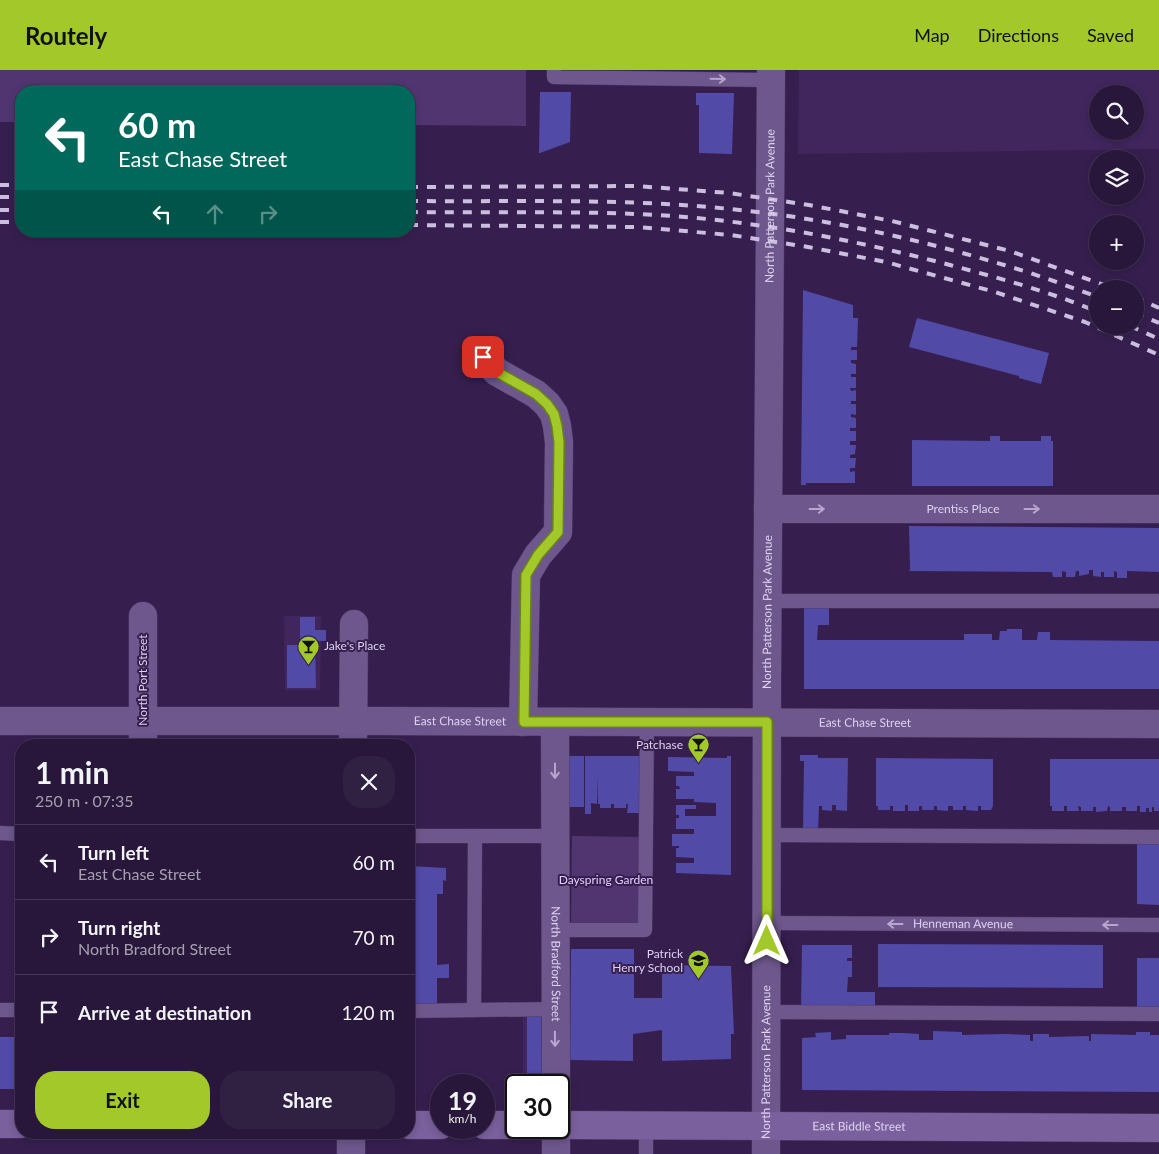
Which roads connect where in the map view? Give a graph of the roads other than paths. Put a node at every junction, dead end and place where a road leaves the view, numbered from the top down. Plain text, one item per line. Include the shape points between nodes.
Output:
1 (554, 70) edge
2 (649, 74) edge
3 (771, 75) edge
4 (483, 357) dead end
5 (768, 509) junction
6 (1159, 509) edge
7 (768, 601) junction
8 (1159, 601) edge
9 (143, 616) dead end
10 (354, 624) dead end
11 (0, 721) edge
12 (524, 722) junction
13 (555, 722) junction
14 (646, 722) junction
15 (767, 722) junction
16 (1159, 724) edge
17 (353, 733) edge
18 (142, 734) edge
19 (0, 833) edge
20 (15, 834) edge
21 (767, 835) junction
22 (415, 836) edge
23 (555, 836) junction
24 (475, 837) junction
25 (1159, 837) edge
26 (767, 923) junction
27 (1159, 925) edge
28 (554, 930) junction
29 (554, 1009) junction
30 (0, 1010) edge
31 (15, 1010) edge
32 (474, 1010) junction
33 (415, 1011) edge
34 (766, 1012) junction
35 (1159, 1014) edge
36 (556, 1074) edge
37 (0, 1124) edge
38 (15, 1124) edge
39 (415, 1125) edge
40 (430, 1125) edge
41 (570, 1126) edge
42 (646, 1126) junction
43 (766, 1126) junction
44 (1159, 1128) edge
45 (351, 1139) edge
46 (557, 1139) edge
47 (351, 1154) edge
48 (556, 1154) edge
49 (646, 1154) edge
50 (766, 1154) edge

1 - 2 lane via 554,77
2 -> 3 lane
3 - 5 street, North Patterson Park Avenue
4 - 12 street via 497,372 547,404 554,414 559,442 558,532 526,575
5 -> 6 street, Prentiss Place
5 - 7 street, North Patterson Park Avenue
7 - 8 lane
7 - 15 street, North Patterson Park Avenue
9 - 18 street, North Port Street
10 - 17 street
11 - 18 street, East Chase Street
12 - 13 street, East Chase Street
12 - 17 street, East Chase Street
13 - 14 street, East Chase Street
13 -> 23 street, North Bradford Street
14 - 15 street, East Chase Street
14 - 28 lane via 645,930
15 - 16 street, East Chase Street
15 - 21 street, North Patterson Park Avenue
17 - 18 street, East Chase Street
19 - 20 lane
21 - 25 lane
21 - 26 street, North Patterson Park Avenue
22 - 24 lane
23 - 24 lane
23 - 28 street, North Bradford Street
24 - 32 lane
27 -> 26 lane, Henneman Avenue
26 - 34 street, North Patterson Park Avenue
28 - 29 street, North Bradford Street
29 - 32 lane
29 -> 36 street, North Bradford Street
30 - 31 lane
32 - 33 lane
34 - 35 lane
34 - 43 street, North Patterson Park Avenue
37 - 38 street
39 - 40 street
41 - 42 street, East Biddle Street
42 - 43 street, East Biddle Street
42 - 49 lane
43 - 44 street, East Biddle Street
43 - 50 street, North Patterson Park Avenue
45 - 47 street
46 - 48 street

